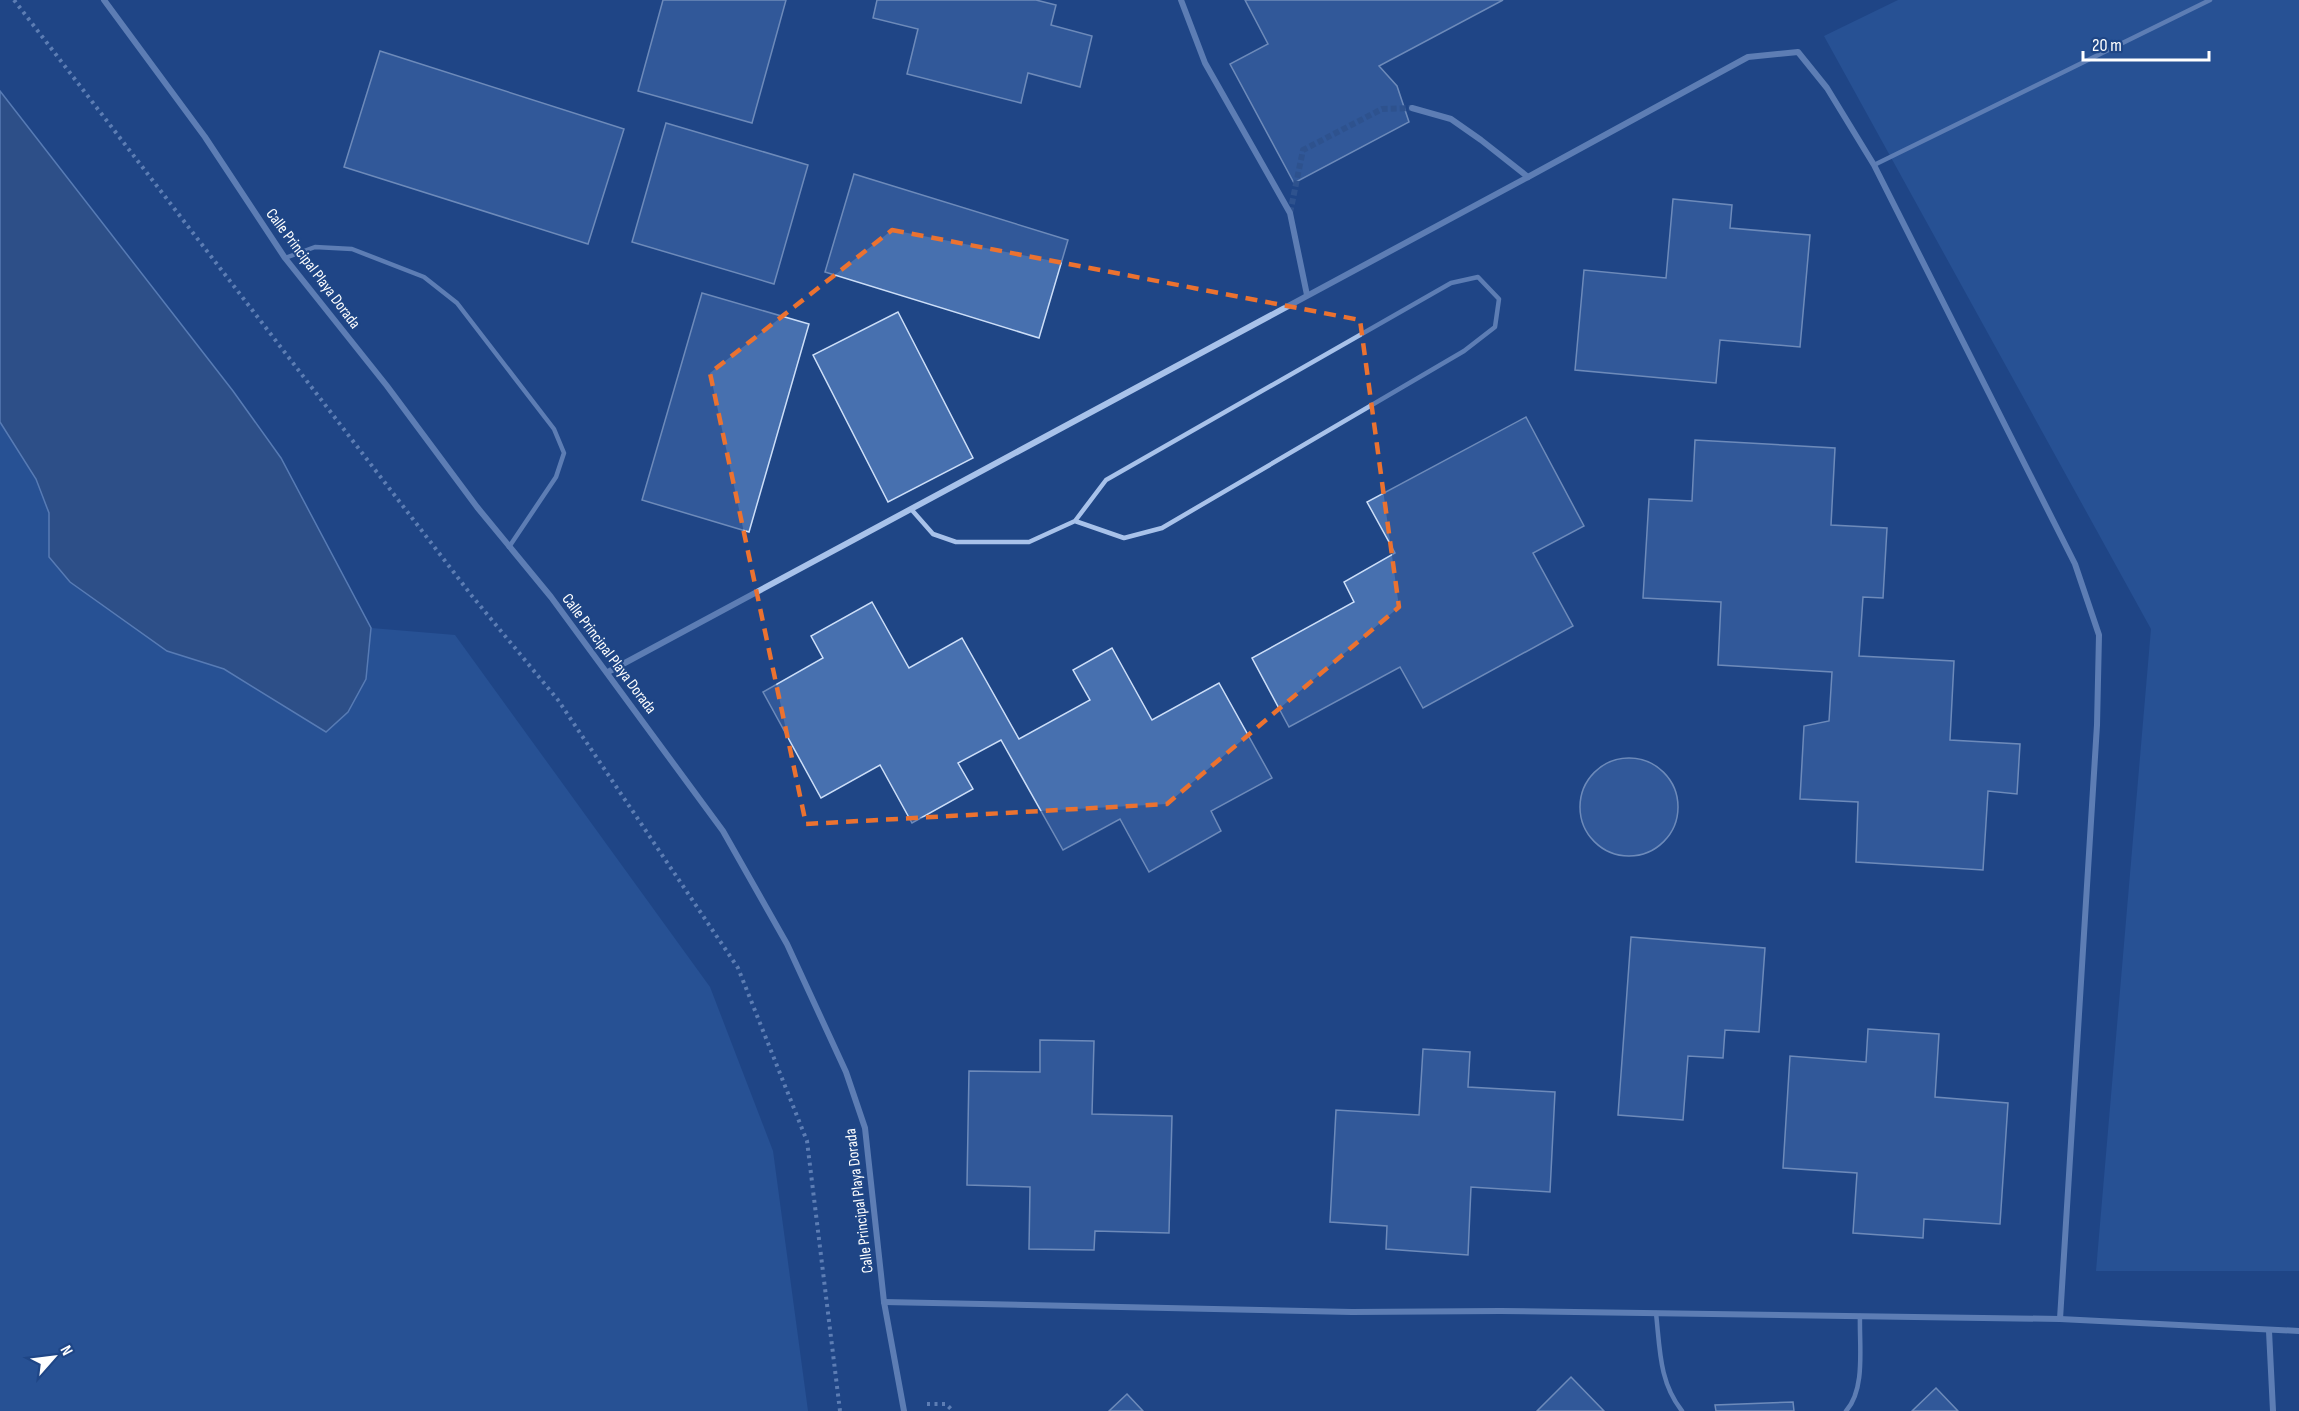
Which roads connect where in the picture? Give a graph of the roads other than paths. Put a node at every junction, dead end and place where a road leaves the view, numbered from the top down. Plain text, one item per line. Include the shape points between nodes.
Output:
1 (104, 0) edge
2 (1181, 0) edge
3 (2210, 0) edge
4 (1412, 108) tunnel mouth
5 (1874, 165) junction
6 (1528, 177) junction
7 (285, 258) junction
8 (1307, 295) junction
9 (911, 509) junction
10 (1075, 521) junction
11 (509, 547) junction
12 (608, 672) junction
13 (884, 1302) junction
14 (1656, 1313) junction
15 (1860, 1316) junction
16 (2060, 1319) junction
17 (2269, 1331) junction
18 (2299, 1331) edge
19 (904, 1411) edge
20 (1682, 1411) edge
21 (1846, 1411) edge
22 (2273, 1411) edge

1 - 7 street, Calle Principal Playa Dorada via 205,137
2 - 8 street via 1205,63 1290,213
3 - 5 lane
4 - 6 street via 1451,119
5 - 6 street via 1827,88 1798,52 1748,57
5 - 16 street via 2075,564 2099,635 2097,725
6 - 8 street
7 - 11 street, Calle Principal Playa Dorada
7 - 11 lane via 315,247 352,249 424,277 457,303 484,337 554,429 564,453 556,477
8 - 9 street
9 - 10 lane via 933,534 956,542 1029,542
9 - 12 street
10 - 10 lane via 1106,480 1451,283 1478,277 1499,299 1495,327 1464,351 1162,528 1124,538
11 - 12 street, Calle Principal Playa Dorada
12 - 13 street, Calle Principal Playa Dorada via 723,831 787,944 846,1072 865,1128
13 - 14 street via 1352,1312
13 - 19 street, Calle Principal Playa Dorada
14 - 15 street
14 - 20 lane via 1662,1372 1670,1396
15 - 16 street
15 - 21 lane via 1858,1387
16 - 17 street
17 - 18 street
17 - 22 street

